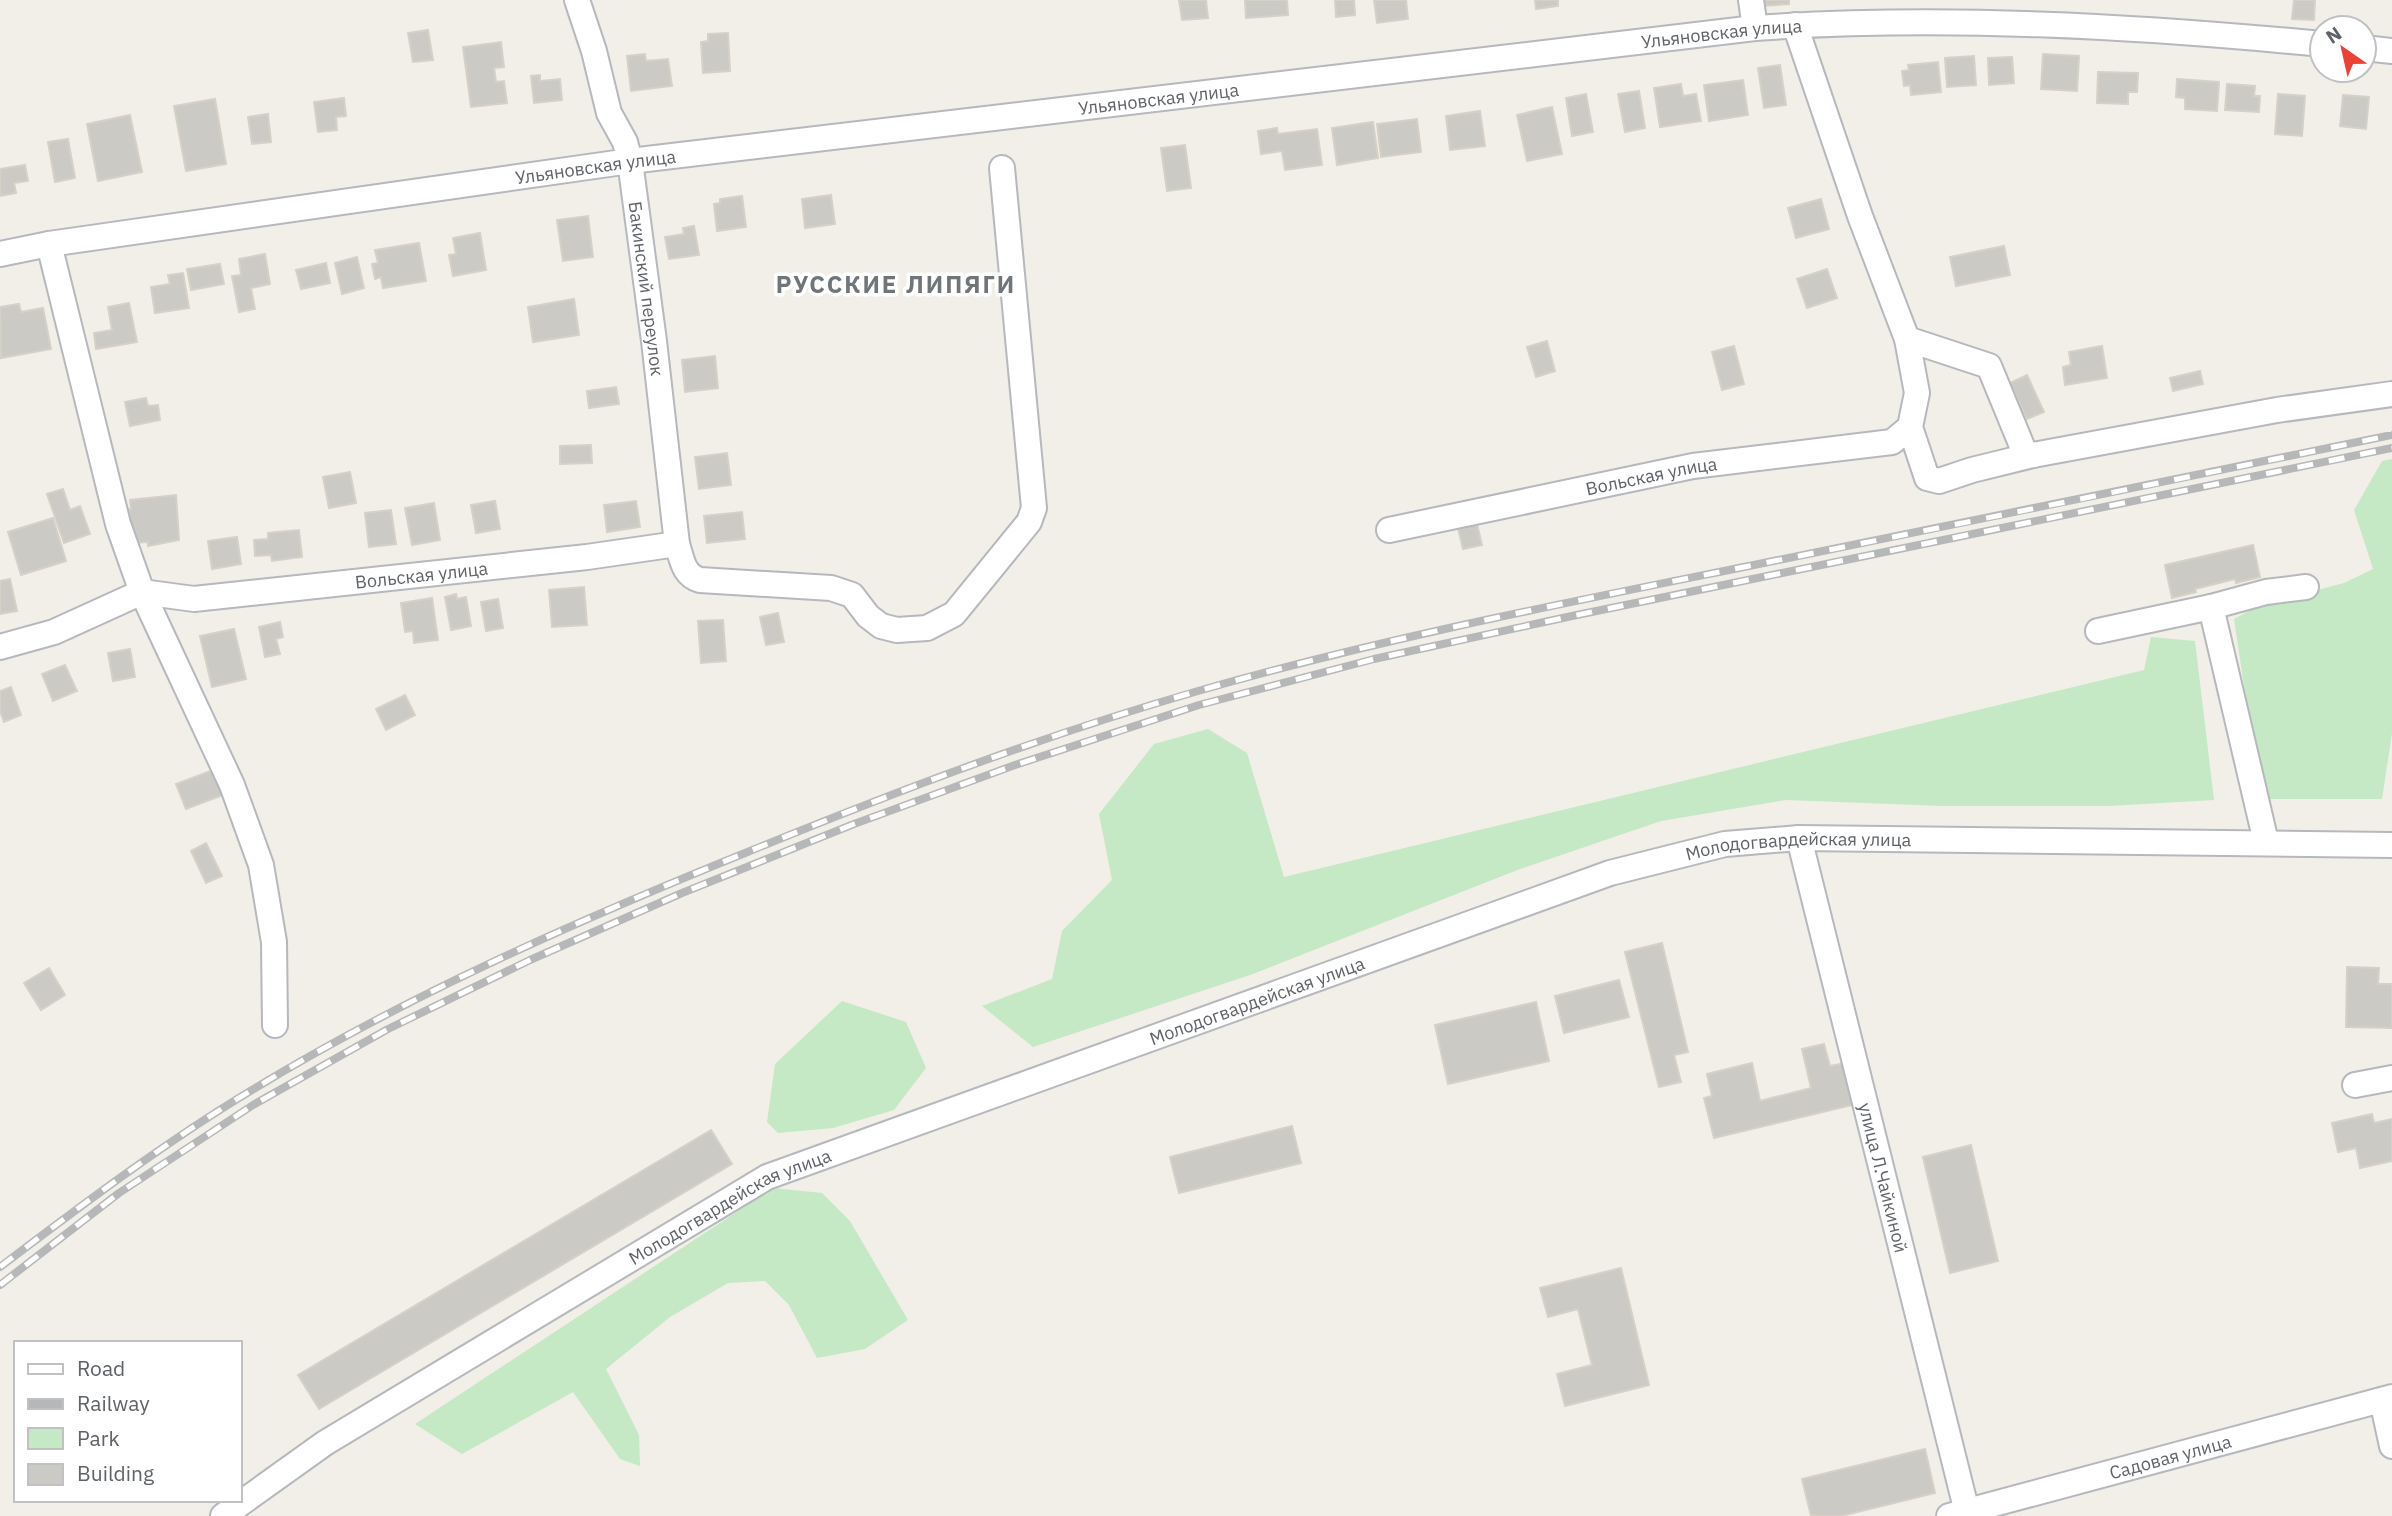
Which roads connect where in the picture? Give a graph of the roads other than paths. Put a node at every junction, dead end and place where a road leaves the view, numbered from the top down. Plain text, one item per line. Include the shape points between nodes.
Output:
1 (577, 0) edge
2 (1751, 0) edge
3 (1795, 25) junction
4 (1755, 28) junction
5 (2308, 43) edge
6 (630, 161) junction
7 (1002, 168) dead end
8 (49, 244) junction
9 (0, 254) edge
10 (1907, 339) junction
11 (2392, 394) edge
12 (1910, 427) junction
13 (2033, 455) junction
14 (1389, 530) dead end
15 (677, 544) junction
16 (2306, 587) dead end
17 (142, 592) junction
18 (2211, 607) junction
19 (2098, 631) dead end
20 (0, 647) edge
21 (1799, 838) junction
22 (2266, 842) junction
23 (2392, 845) edge
24 (275, 1026) dead end
25 (2392, 1078) edge
26 (2355, 1085) dead end
27 (2387, 1399) edge
28 (2392, 1446) edge
29 (1962, 1515) edge
30 (223, 1516) edge

1 - 6 street, Бакинский переулок via 609,113
2 - 4 street
3 - 4 street, Ульяновская улица
3 - 5 street, Ульяновская улица via 2000,22
3 - 10 street
4 - 6 street, Ульяновская улица
6 - 8 street, Ульяновская улица
6 - 15 street, Бакинский переулок
7 - 15 street via 1034,508 1029,522 954,614 927,628 881,626 852,595 831,588 691,577
8 - 9 street, Ульяновская улица
8 - 17 street via 118,524
10 - 12 street via 1917,393
10 - 13 street via 1989,366 2024,451
11 - 13 street
12 - 13 street via 1927,478 1939,481
12 - 14 street, Вольская улица via 1892,442 1693,466
15 - 17 street, Вольская улица via 194,599
16 - 18 street
17 - 20 street via 54,632
17 - 24 street via 232,785 261,865 274,942
18 - 19 street
18 - 22 street
21 - 22 street, Молодогвардейская улица
21 - 29 street, улица Л.Чайкиной
21 - 30 street, Молодогвардейская улица via 1725,844 1610,873 767,1177 326,1443
22 - 23 street, Молодогвардейская улица
25 - 26 street
27 - 28 street
27 - 29 street, Садовая улица

